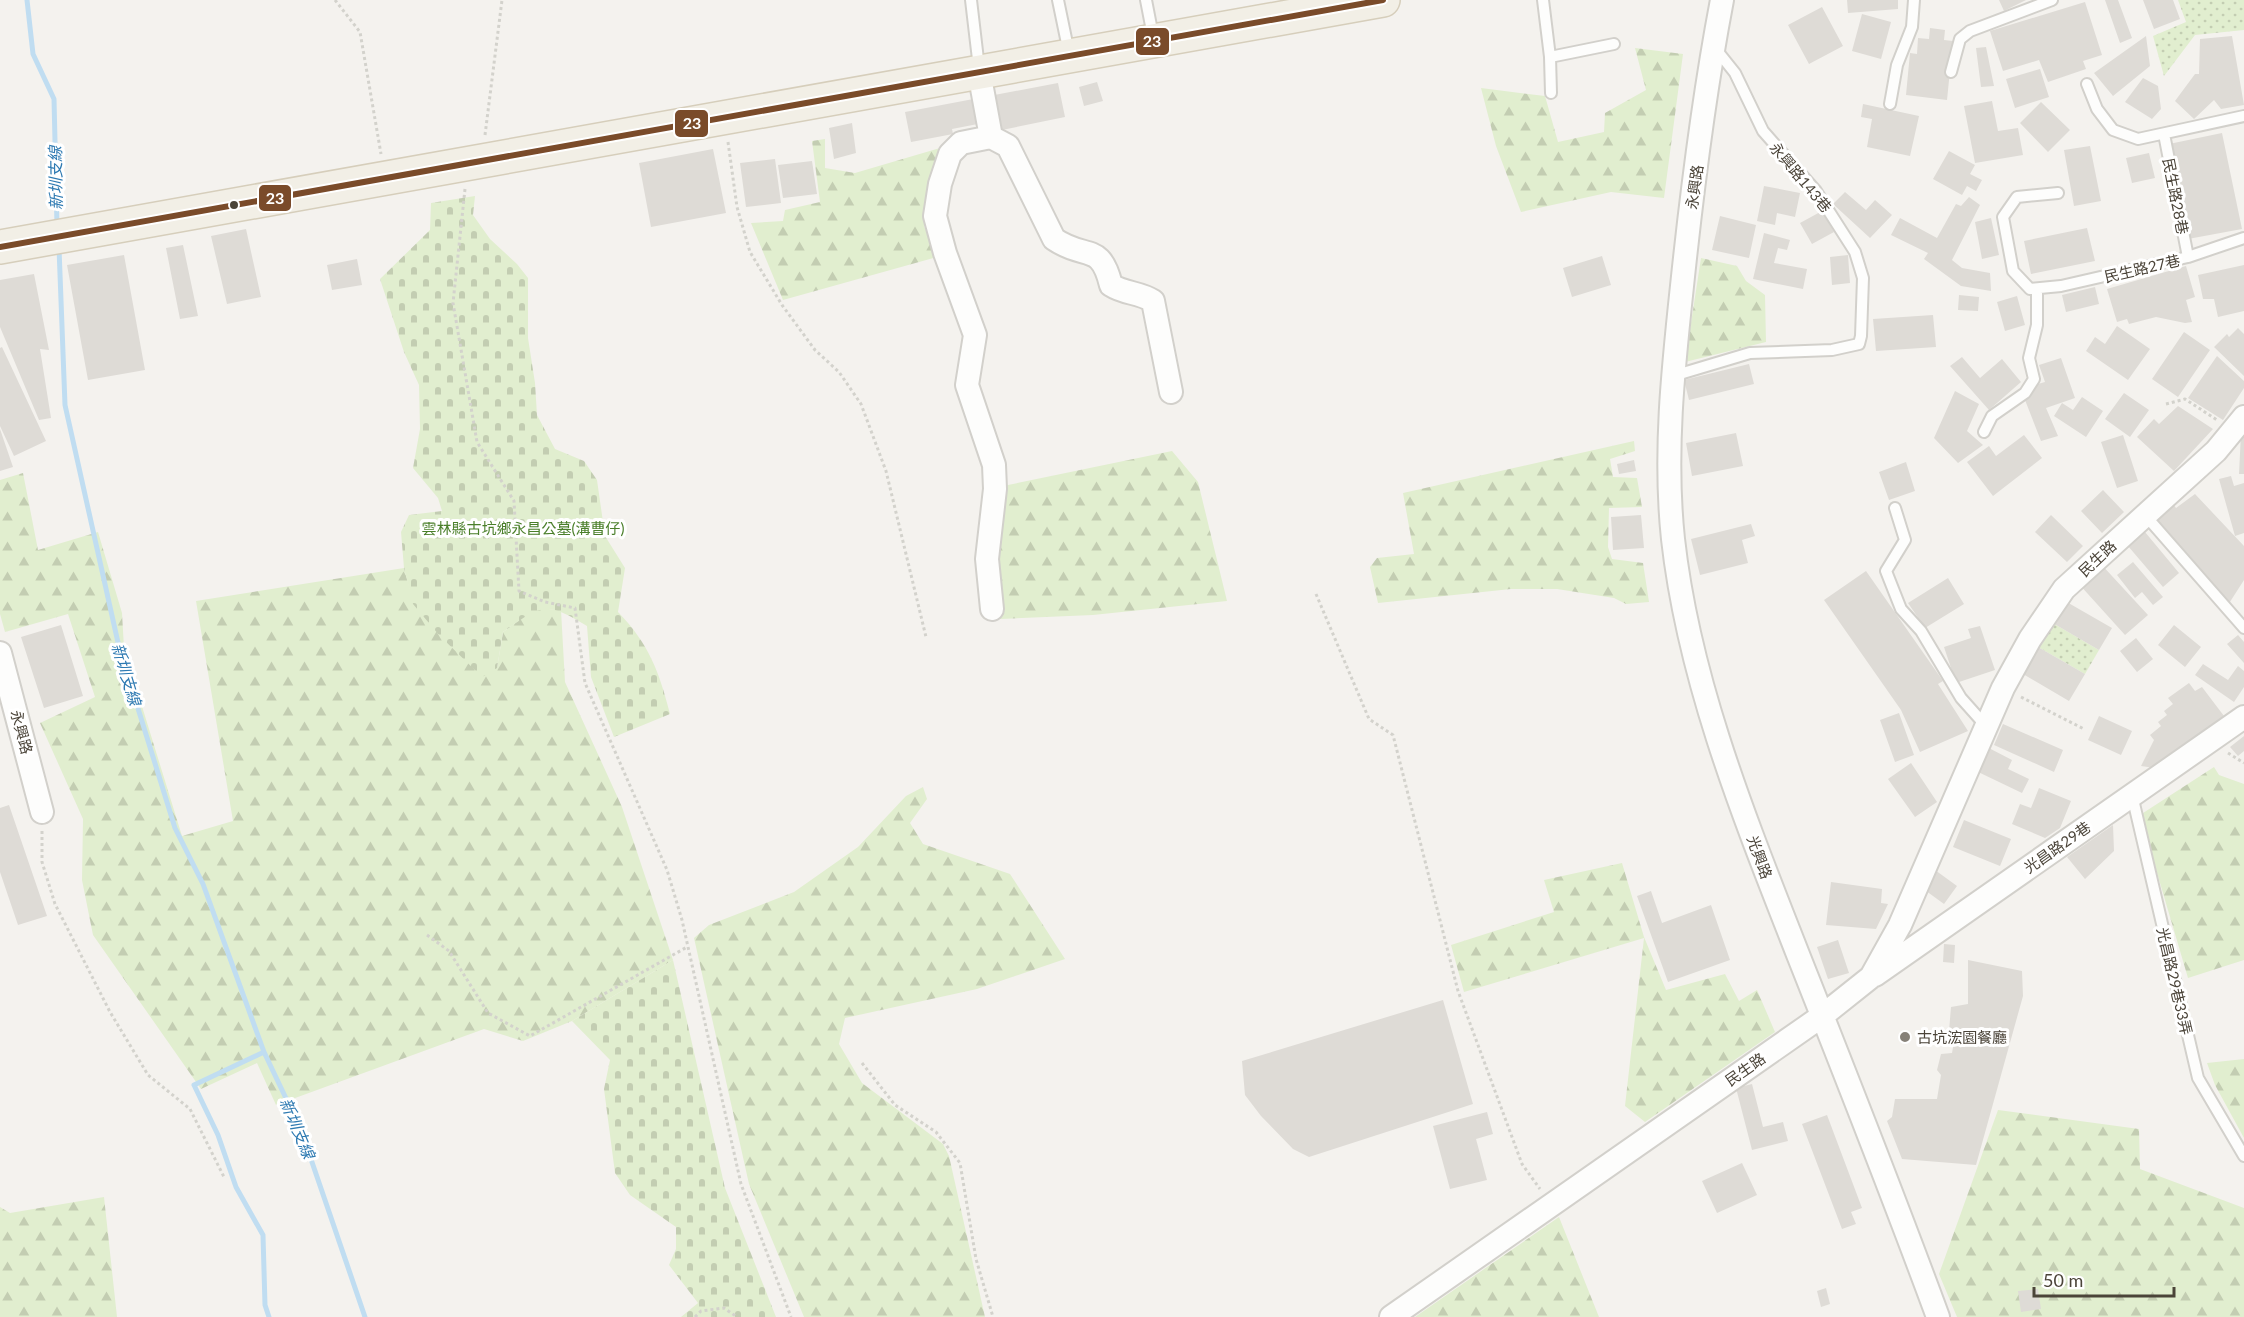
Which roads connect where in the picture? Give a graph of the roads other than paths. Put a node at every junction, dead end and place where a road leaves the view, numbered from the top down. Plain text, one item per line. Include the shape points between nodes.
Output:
1 (971, 0) edge
2 (1058, 0) edge
3 (1146, 0) edge
4 (1383, 0) edge
5 (1543, 0) edge
6 (1722, 0) edge
7 (1914, 0) edge
8 (2052, 0) edge
9 (1154, 43) junction
10 (1614, 44) dead end
11 (1713, 45) junction
12 (1069, 55) junction
13 (1550, 57) junction
14 (979, 72) junction
15 (1951, 72) dead end
16 (2087, 84) dead end
17 (1551, 93) dead end
18 (1890, 104) dead end
19 (2244, 116) edge
20 (2164, 134) junction
21 (991, 137) junction
22 (2058, 193) dead end
23 (2244, 238) edge
24 (0, 247) edge
25 (2188, 257) junction
26 (2037, 290) junction
27 (1673, 376) junction
28 (1171, 392) dead end
29 (2239, 424) edge
30 (1984, 432) dead end
31 (1895, 508) dead end
32 (2145, 515) junction
33 (992, 609) dead end
34 (2244, 628) edge
35 (0, 652) edge
36 (2244, 717) edge
37 (1986, 726) junction
38 (2132, 795) junction
39 (42, 812) road end
40 (1871, 977) junction
41 (1822, 1016) junction
42 (2244, 1156) edge
43 (1391, 1317) edge
44 (1938, 1317) edge

1 - 14 lane
2 - 12 lane
3 - 9 lane
4 - 9 main road
5 - 13 lane
6 - 11 street, 永興路
7 - 18 lane via 1912,27 1897,65
8 - 15 lane via 1970,31 1960,39
9 - 12 main road
10 - 13 lane
11 - 27 street, 永興路
11 - 27 lane, 永興路143巷 via 1735,73 1763,131 1816,191 1855,252 1863,278 1861,336 1859,344 1841,348 1750,353
12 - 14 main road
13 - 17 lane
14 - 21 street
14 - 24 main road
16 - 20 lane via 2097,109 2113,130 2138,139
19 - 20 lane
20 - 25 lane, 民生路28巷
21 - 28 street via 1008,146 1054,239 1068,249 1096,254 1106,266 1111,285 1153,301
21 - 33 street via 961,143 951,154 940,184 935,216 975,335 967,385 994,465 987,559
22 - 26 lane via 2017,197 2003,217 2013,271 2030,289
23 - 25 lane, 民生路27巷
25 - 26 lane, 民生路27巷
26 - 30 lane via 2037,325 2029,358 2034,379 2025,393 1992,416
27 - 41 street, 光興路 via 1668,465 1673,539 1702,690 1759,855
29 - 32 street, 民生路 via 2216,451
31 - 37 lane via 1905,540 1886,571 1901,609 1921,631 1961,698
32 - 34 lane
32 - 37 street, 民生路 via 2064,589 2030,639
35 - 39 street, 永興路
36 - 38 street, 光昌路29巷
37 - 40 street, 民生路 via 1900,925
38 - 40 street, 光昌路29巷
38 - 42 lane, 光昌路29巷33弄 via 2198,1078
40 - 41 street, 民生路
41 - 43 street, 民生路
41 - 44 street, 光興路 via 1864,1116

